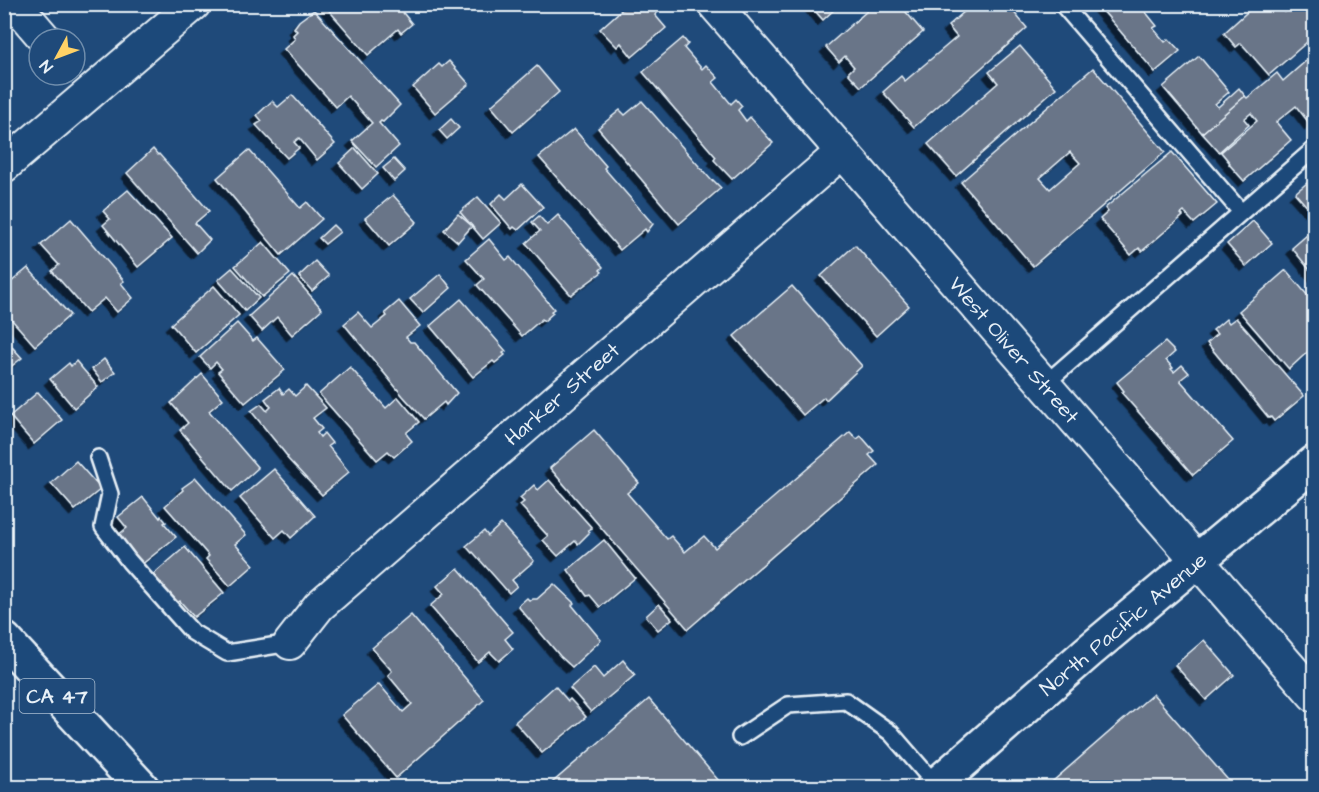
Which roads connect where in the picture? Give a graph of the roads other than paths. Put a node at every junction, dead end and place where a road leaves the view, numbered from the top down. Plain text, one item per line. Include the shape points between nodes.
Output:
1 (15, 4) edge
2 (194, 4) edge
3 (714, 4) edge
4 (1062, 4) edge
5 (35, 27) edge
6 (87, 79) edge
7 (78, 87) edge
8 (1314, 149) edge
9 (842, 152) junction
10 (4, 166) edge
11 (1241, 212) junction
12 (1045, 384) junction
13 (98, 458) dead end
14 (1314, 463) edge
15 (1197, 562) junction
16 (4, 639) edge
17 (290, 643) joint
18 (1314, 695) edge
19 (740, 737) dead end
20 (935, 786) edge
21 (142, 788) edge

1 - 5 street
2 - 6 street
3 - 9 street, West Oliver Street
4 - 11 lane
7 - 10 street
8 - 11 lane
9 - 12 street, West Oliver Street
9 - 17 street, Harker Street via 319,606
11 - 12 lane
12 - 15 street, West Oliver Street
13 - 17 lane via 110,495 103,527 192,632 227,652
14 - 15 main road, North Pacific Avenue
15 - 18 street, West Oliver Street
15 - 20 main road, North Pacific Avenue
16 - 21 main road, CA 47
19 - 20 lane via 788,705 846,701 891,733

